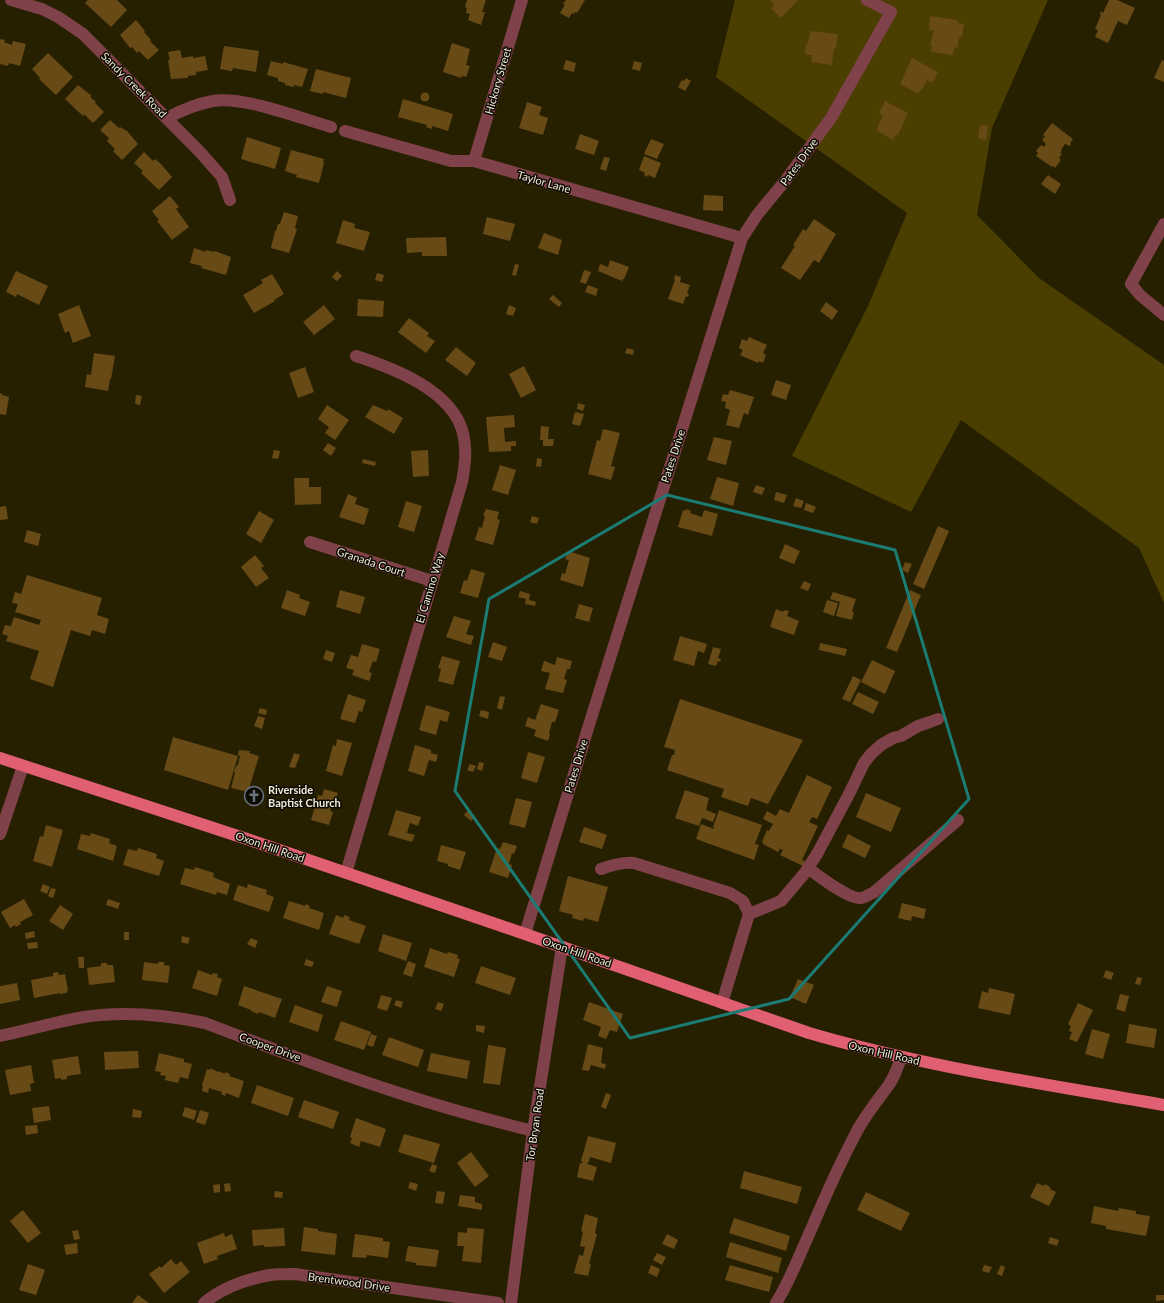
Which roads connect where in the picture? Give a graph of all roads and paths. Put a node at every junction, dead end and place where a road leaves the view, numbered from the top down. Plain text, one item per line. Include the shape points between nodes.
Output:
1 (11, 0) edge
2 (522, 0) edge
3 (867, 0) edge
4 (167, 118) junction
5 (331, 127) dead end
6 (345, 131) dead end
7 (474, 162) junction
8 (230, 200) dead end
9 (1164, 224) edge
10 (742, 238) junction
11 (1164, 315) edge
12 (356, 356) dead end
13 (310, 542) dead end
14 (432, 581) junction
15 (938, 719) dead end
16 (0, 758) edge
17 (23, 766) junction
18 (958, 820) dead end
19 (0, 834) edge
20 (808, 868) junction
21 (601, 869) dead end
22 (346, 873) junction
23 (749, 914) junction
24 (526, 934) junction
25 (562, 947) junction
26 (722, 1004) junction
27 (0, 1036) edge
28 (901, 1058) junction
29 (1164, 1105) edge
30 (533, 1131) junction
31 (204, 1303) edge
32 (498, 1303) edge
33 (511, 1303) edge
34 (776, 1303) edge

1 - 4 street, Sandy Creek Road via 42,10 73,26
2 - 7 street, Hickory Street
3 - 10 street, Pates Drive via 891,12 831,118 785,181 756,215
4 - 5 street via 196,104 230,100
4 - 8 street, Sandy Creek Road via 222,176
6 - 7 street, Taylor Lane via 451,161
7 - 10 street, Taylor Lane
9 - 11 street via 1131,284 1140,296
10 - 24 street, Pates Drive
12 - 14 street, El Camino Way via 399,372 422,385 442,400 455,415 462,432 465,466 462,482
13 - 14 street, Granada Court
14 - 22 street, El Camino Way
15 - 20 street via 893,738 871,754
16 - 17 main road, Oxon Hill Road
17 - 19 street
17 - 22 main road, Oxon Hill Road
18 - 20 street via 873,892 861,898 852,896 825,881
20 - 23 street via 781,901
21 - 23 street via 624,862 634,863 730,893 743,901
22 - 24 main road, Oxon Hill Road
23 - 26 street
24 - 25 main road, Oxon Hill Road
25 - 26 main road, Oxon Hill Road
25 - 30 street, Tor Bryan Road
26 - 28 main road, Oxon Hill Road via 848,1045
27 - 30 street, Cooper Drive via 85,1017 137,1015 185,1019 205,1023 402,1094
28 - 29 main road, Oxon Hill Road
28 - 34 street via 886,1090 856,1131
30 - 33 street, Tor Bryan Road
31 - 32 street, Brentwood Drive via 242,1283 271,1275 295,1274

